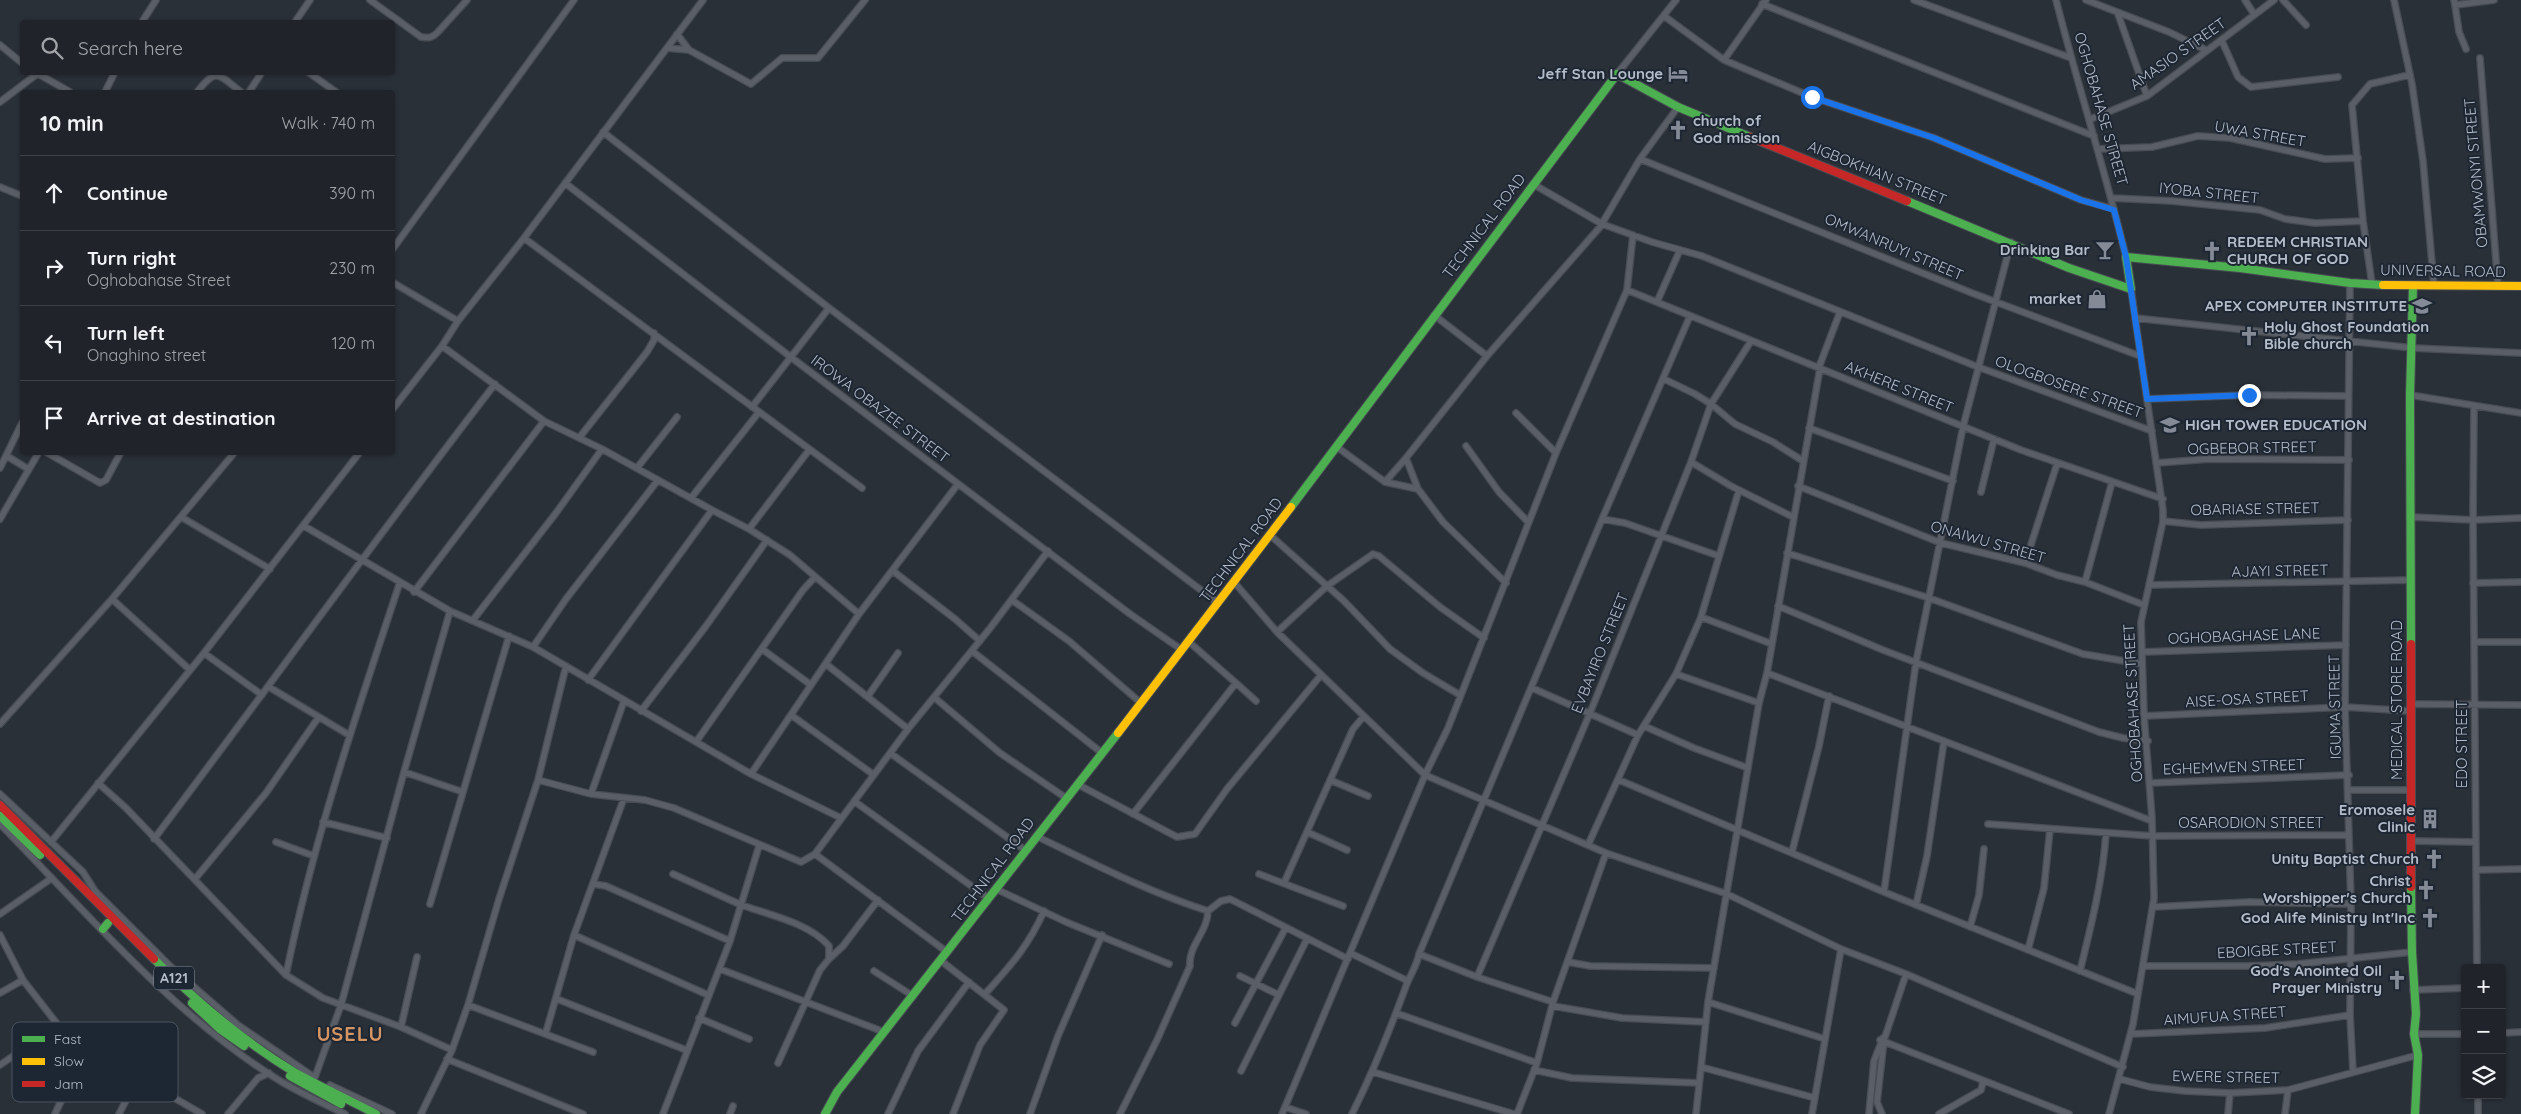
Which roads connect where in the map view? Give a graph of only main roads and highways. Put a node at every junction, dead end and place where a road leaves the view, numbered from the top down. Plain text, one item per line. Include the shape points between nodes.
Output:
1 (1617, 74) joint
2 (2126, 257) joint
3 (2413, 286) junction
4 (2521, 286) edge
5 (2131, 289) joint
6 (0, 805) edge
7 (0, 816) edge
8 (361, 1114) edge
9 (376, 1114) edge
10 (825, 1114) edge
11 (2415, 1114) edge

1 - 5 main road, AIGBOKHIAN STREET via 1678,107 2069,268
1 - 10 main road, TECHNICAL ROAD via 1189,642 837,1092
2 - 3 main road, UNIVERSAL ROAD via 2350,283
2 - 5 main road, OGHOBAHASE STREET
3 - 4 main road, UNIVERSAL ROAD
3 - 11 main road, MEDICAL STORE ROAD via 2410,395 2412,952 2414,1034 2418,1055
6 - 9 main road, A121 via 168,973 220,1019 286,1067
7 - 8 main road, A121 via 106,926 221,1030 313,1091

